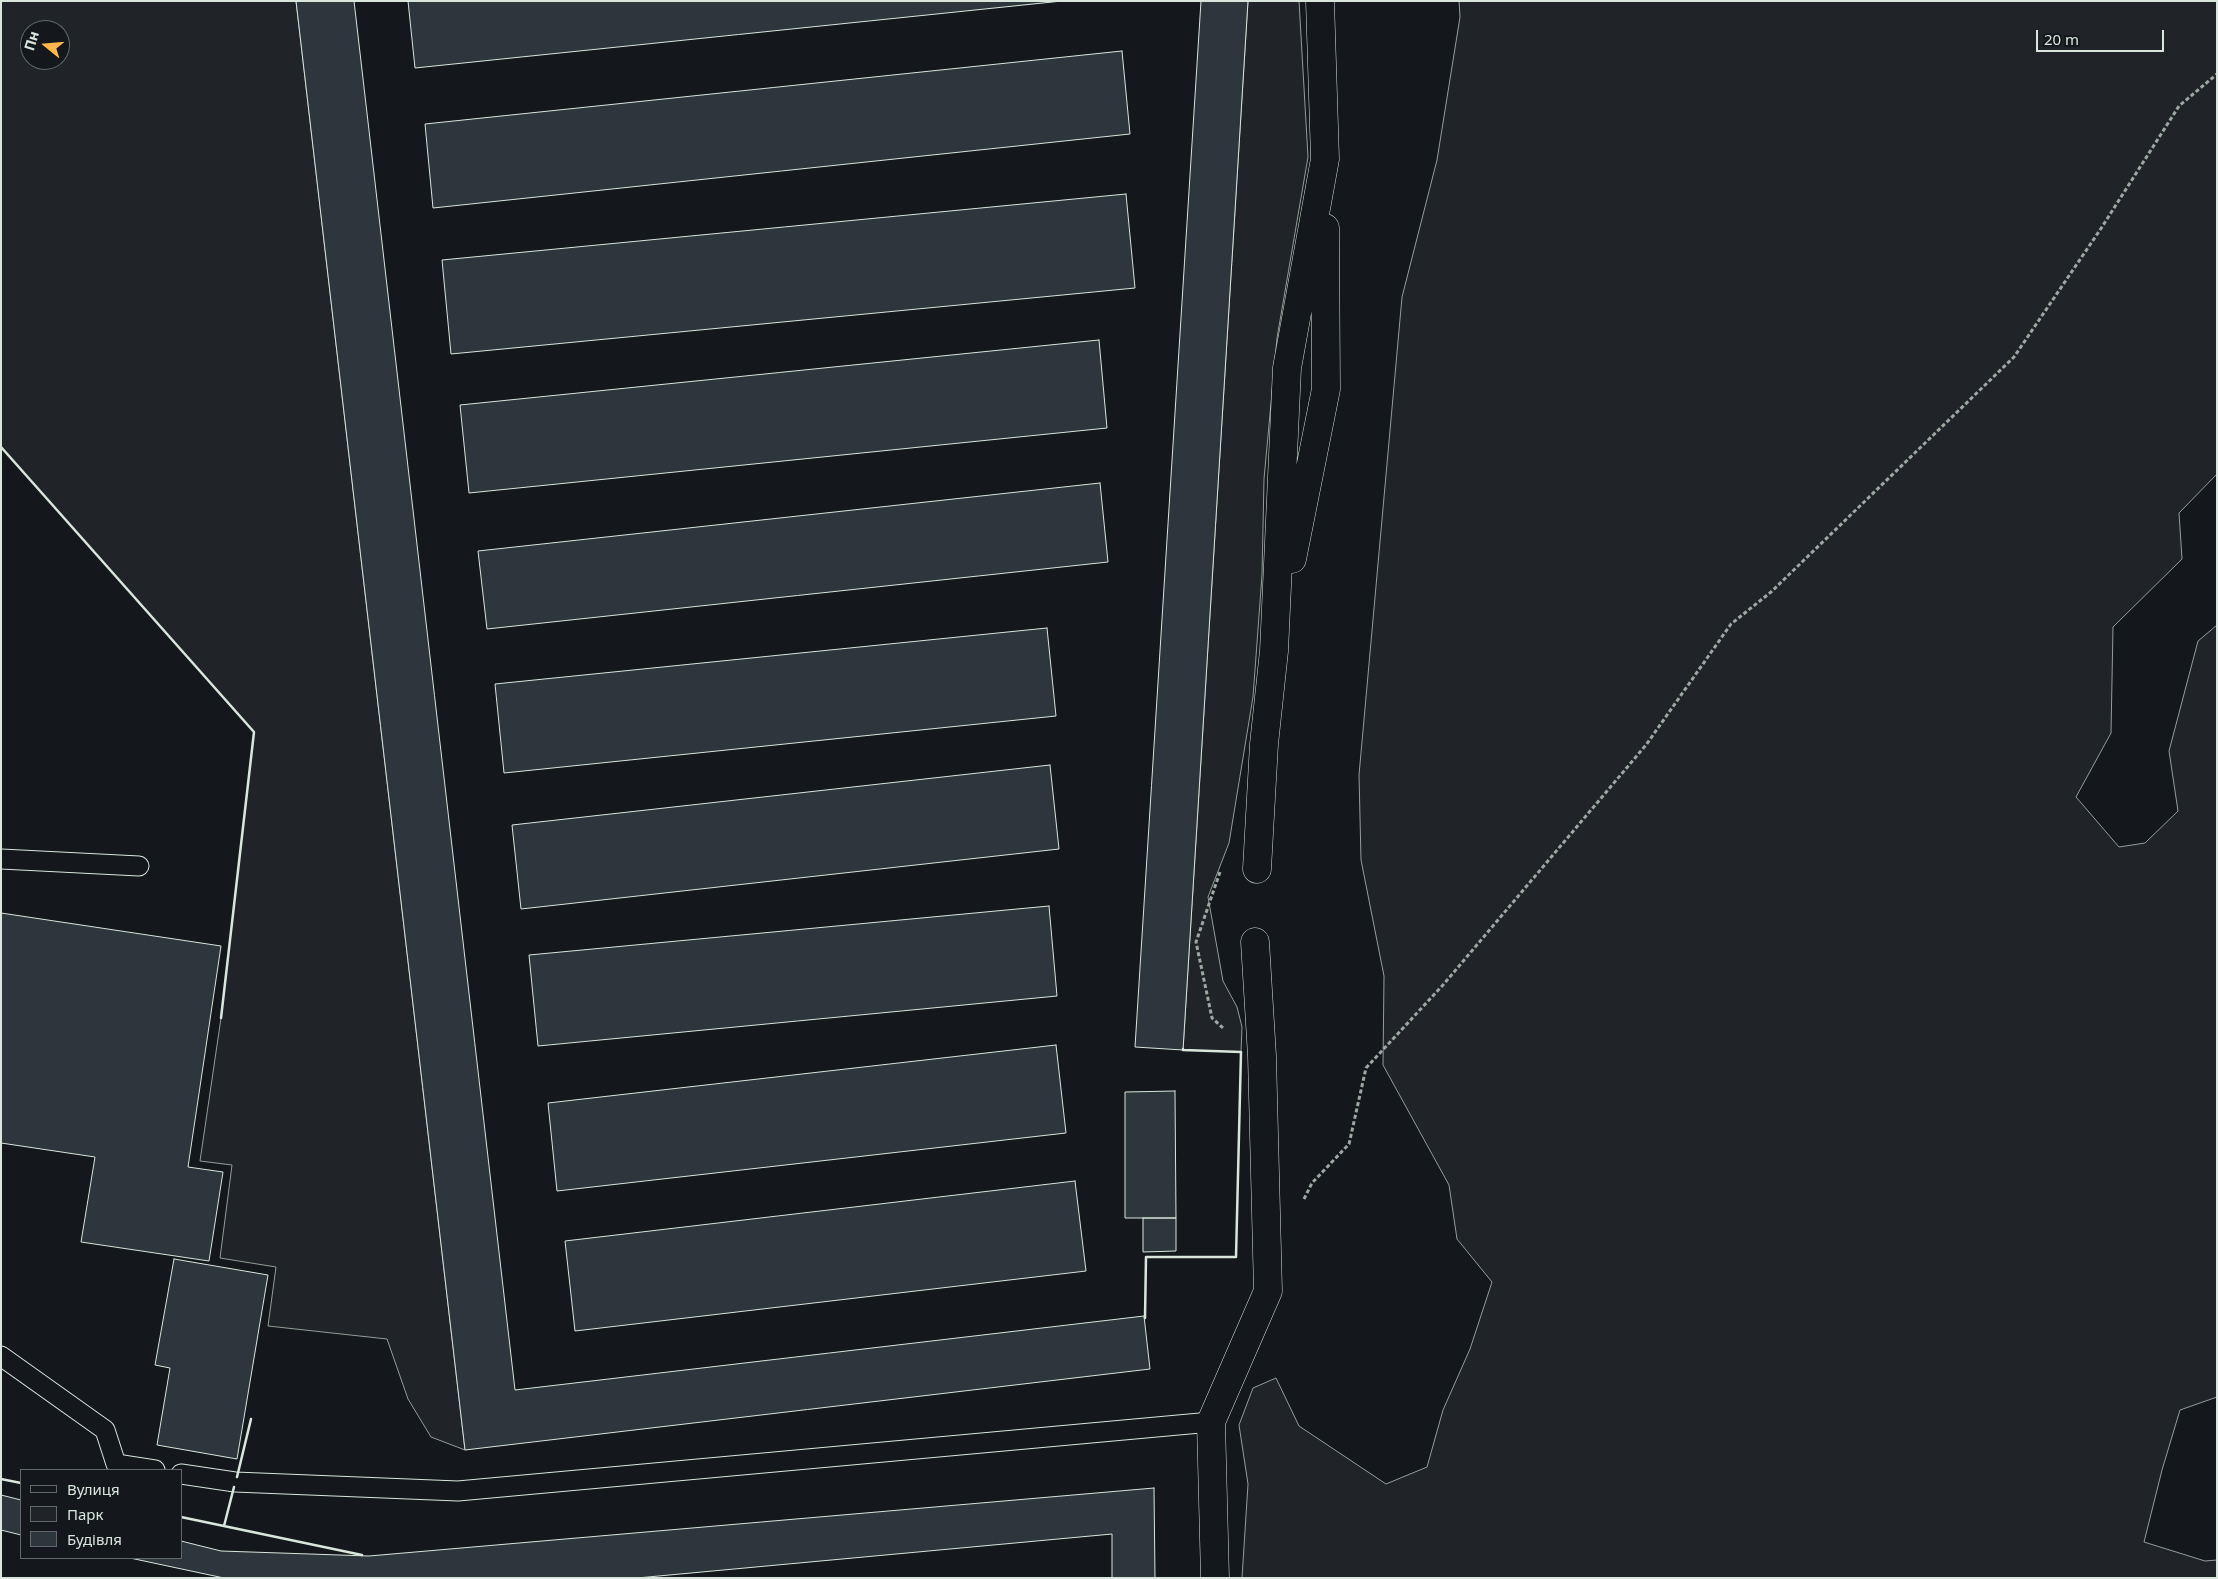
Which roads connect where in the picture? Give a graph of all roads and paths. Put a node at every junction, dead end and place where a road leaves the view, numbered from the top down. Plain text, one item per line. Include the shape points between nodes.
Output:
1 (1320, 1) edge
2 (2217, 74) edge
3 (1325, 159) junction
4 (1274, 651) junction
5 (1, 859) edge
6 (139, 866) dead end
7 (1222, 867) dead end
8 (1257, 869) dead end
9 (1255, 942) dead end
10 (1262, 1056) junction
11 (1304, 1200) dead end
12 (1, 1356) edge
13 (1211, 1422) junction
14 (148, 1469) edge
15 (182, 1474) edge
16 (1215, 1578) edge

1 - 3 street
2 - 11 path via 2179,106 2014,357 1771,592 1731,624 1646,745 1443,985 1366,1068 1349,1144 1312,1184
3 - 4 street via 1287,368
3 - 4 street via 1326,389
4 - 8 street via 1264,744
5 - 6 lane
7 - 10 path via 1196,942 1212,1018 1237,1042
9 - 10 street
10 - 13 street via 1268,1291
12 - 14 lane via 105,1430 116,1464
13 - 15 lane via 458,1491 235,1482
13 - 16 street

